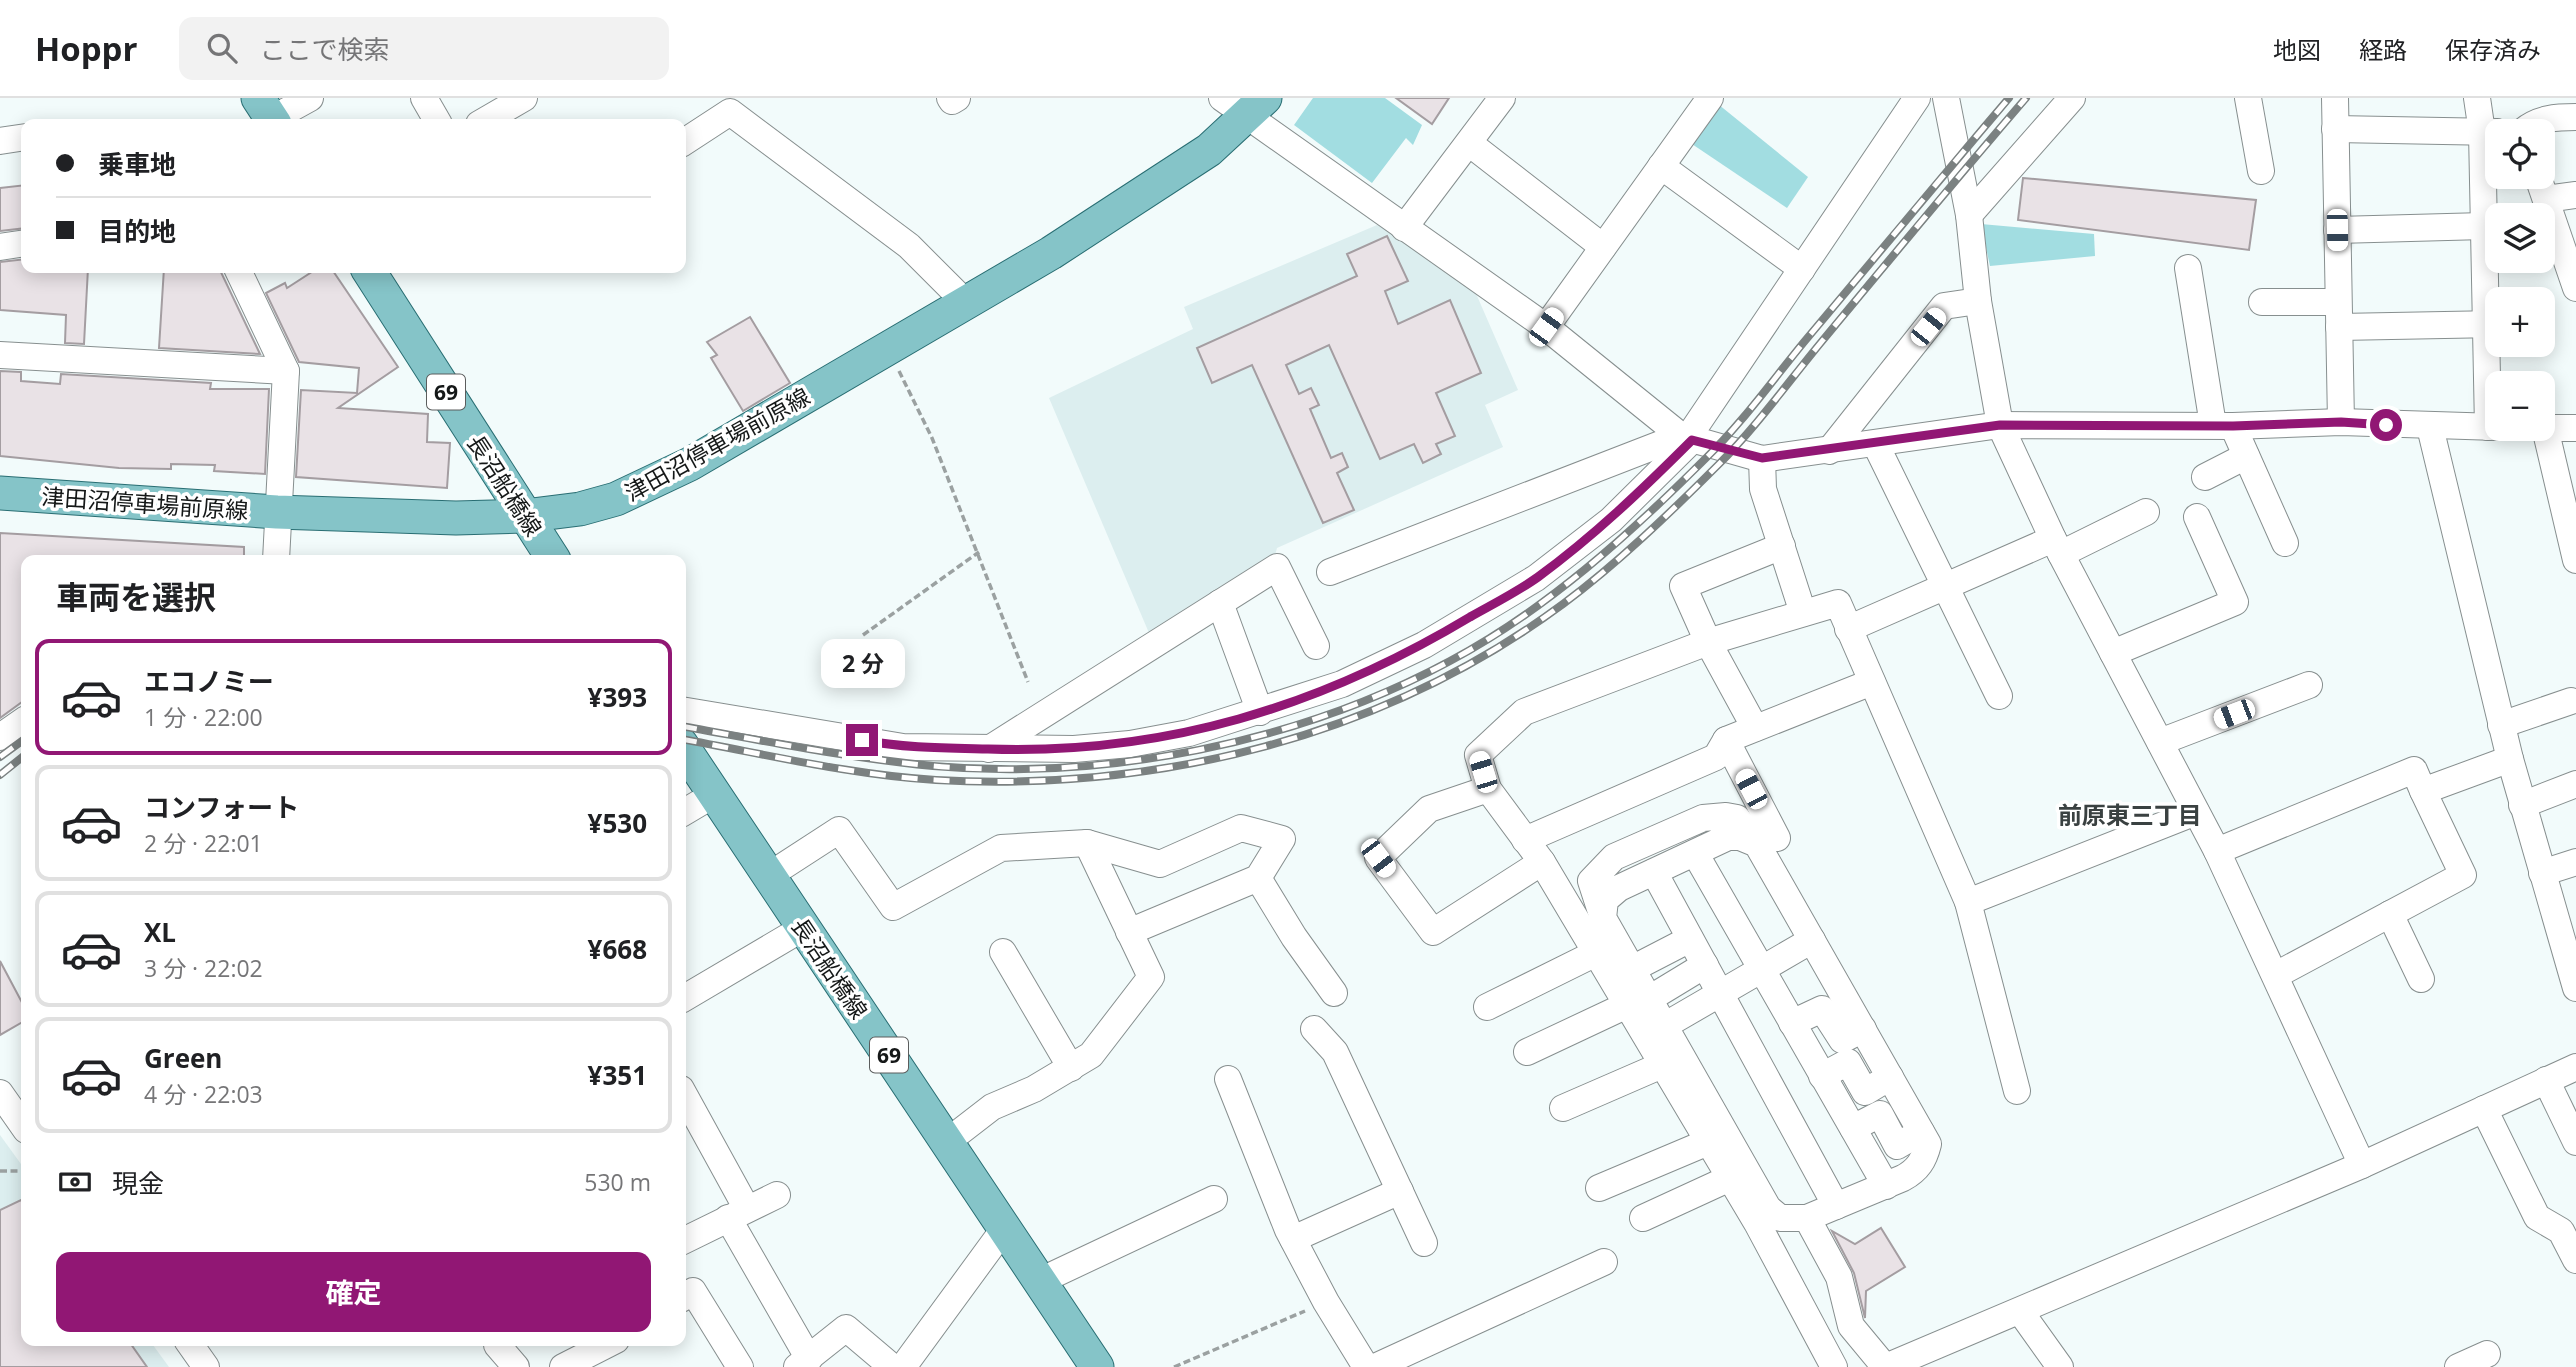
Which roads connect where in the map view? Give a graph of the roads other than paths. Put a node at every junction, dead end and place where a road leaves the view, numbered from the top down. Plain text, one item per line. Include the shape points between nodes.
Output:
1 (310, 98) edge
2 (424, 98) edge
3 (524, 98) edge
4 (950, 98) edge
5 (957, 98) edge
6 (1502, 98) edge
7 (1710, 98) edge
8 (1917, 98) edge
9 (1946, 98) edge
10 (2072, 98) edge
11 (2248, 98) edge
12 (2335, 98) edge
13 (2477, 98) edge
14 (1244, 104) edge
15 (268, 114) edge
16 (2576, 117) edge
17 (436, 119) edge
18 (488, 119) edge
19 (2485, 119) edge
20 (2555, 120) edge
21 (2335, 129) junction
22 (2485, 132) edge
23 (686, 141) edge
24 (1469, 143) junction
25 (1661, 166) junction
26 (2261, 171) dead end
27 (2486, 189) edge
28 (2542, 189) edge
29 (2547, 189) edge
30 (2576, 195) edge
31 (1969, 215) junction
32 (2484, 226) junction
33 (1404, 228) junction
34 (2337, 230) junction
35 (21, 244) edge
36 (0, 247) edge
37 (1603, 247) junction
38 (2188, 268) dead end
39 (1802, 269) junction
40 (239, 273) edge
41 (378, 273) edge
42 (2575, 283) edge
43 (2489, 287) edge
44 (1978, 301) junction
45 (965, 302) junction
46 (2262, 302) dead end
47 (2338, 314) junction
48 (2485, 324) edge
49 (1546, 327) junction
50 (0, 355) edge
51 (286, 371) junction
52 (2341, 422) junction
53 (2000, 425) junction
54 (2223, 426) junction
55 (2430, 427) junction
56 (2485, 427) edge
57 (2555, 428) edge
58 (2576, 428) edge
59 (1687, 438) junction
60 (2547, 441) edge
61 (1876, 445) junction
62 (1829, 451) junction
63 (2246, 456) junction
64 (1762, 458) junction
65 (2205, 477) dead end
66 (0, 494) edge
67 (277, 512) junction
68 (2146, 512) dead end
69 (524, 516) junction
70 (2196, 517) dead end
71 (2285, 543) dead end
72 (1782, 546) junction
73 (2057, 546) junction
74 (276, 555) edge
75 (551, 555) edge
76 (2576, 560) edge
77 (1330, 572) dead end
78 (1945, 586) junction
79 (1220, 603) junction
80 (1803, 613) junction
81 (1849, 629) junction
82 (1708, 642) junction
83 (1316, 646) dead end
84 (2113, 653) junction
85 (1872, 682) junction
86 (2309, 685) dead end
87 (1999, 696) dead end
88 (2571, 701) dead end
89 (686, 711) edge
90 (1260, 712) junction
91 (21, 722) edge
92 (2501, 725) junction
93 (1755, 728) junction
94 (0, 737) edge
95 (1726, 740) junction
96 (2160, 742) junction
97 (989, 749) junction
98 (686, 752) edge
99 (2510, 759) junction
100 (2576, 784) edge
101 (1488, 789) junction
102 (2423, 791) junction
103 (713, 795) junction
104 (2522, 805) junction
105 (686, 811) edge
106 (2196, 812) junction
107 (1525, 840) junction
108 (1767, 841) junction
109 (1087, 844) junction
110 (2217, 851) junction
111 (1695, 853) junction
112 (1542, 862) junction
113 (2576, 862) edge
114 (1654, 872) junction
115 (2542, 873) junction
116 (768, 876) junction
117 (1258, 878) junction
118 (1968, 902) junction
119 (2390, 914) junction
120 (1603, 918) junction
121 (803, 928) junction
122 (1129, 932) junction
123 (1690, 939) junction
124 (1812, 940) junction
125 (1003, 952) dead end
126 (1596, 953) junction
127 (2572, 959) edge
128 (1705, 965) junction
129 (1632, 969) junction
130 (1761, 969) junction
131 (2276, 975) junction
132 (2421, 979) dead end
133 (2576, 988) edge
134 (1334, 993) dead end
135 (1719, 993) junction
136 (686, 997) edge
137 (1638, 1002) junction
138 (1487, 1007) dead end
139 (1792, 1023) junction
140 (1664, 1026) junction
141 (1314, 1029) dead end
142 (1863, 1029) junction
143 (1527, 1052) dead end
144 (1662, 1065) junction
145 (2576, 1067) edge
146 (1071, 1068) junction
147 (1822, 1076) junction
148 (1890, 1077) junction
149 (1228, 1079) dead end
150 (2546, 1080) junction
151 (2017, 1091) dead end
152 (0, 1093) edge
153 (686, 1100) edge
154 (1563, 1108) dead end
155 (2484, 1109) junction
156 (21, 1123) edge
157 (1853, 1128) junction
158 (1922, 1132) junction
159 (948, 1141) junction
160 (1708, 1142) junction
161 (2576, 1142) edge
162 (2362, 1165) junction
163 (1730, 1178) junction
164 (1886, 1186) junction
165 (1599, 1188) dead end
166 (1400, 1191) junction
167 (777, 1195) dead end
168 (1214, 1199) dead end
169 (1836, 1206) junction
170 (738, 1213) junction
171 (1643, 1218) dead end
172 (1807, 1218) junction
173 (1004, 1229) junction
174 (686, 1239) edge
175 (1293, 1240) junction
176 (1424, 1243) dead end
177 (2576, 1260) edge
178 (1604, 1262) dead end
179 (1040, 1281) junction
180 (686, 1296) edge
181 (2020, 1311) junction
182 (191, 1346) edge
183 (498, 1346) edge
184 (604, 1346) edge
185 (2487, 1354) dead end
186 (803, 1363) edge
187 (206, 1367) edge
188 (516, 1367) edge
189 (563, 1367) edge
190 (740, 1367) edge
191 (892, 1367) edge
192 (903, 1367) edge
193 (1097, 1367) edge
194 (1366, 1367) edge
195 (1375, 1367) edge
196 (1834, 1367) edge
197 (1885, 1367) edge
198 (2060, 1367) edge
199 (2458, 1367) edge

1 - 15 street
2 - 17 street
3 - 18 street
4 - 5 street
6 - 24 street
7 - 25 street
8 - 39 street
9 - 31 street
10 - 31 street
11 - 26 street
12 - 21 street
13 - 19 street
14 - 33 street
14 - 45 main road, 津田沼停車場前原線 via 1209,150 1051,253
16 - 20 street
21 - 22 street
21 - 34 street
23 - 45 street via 730,112 909,246
24 - 33 street
24 - 37 street
25 - 37 street
25 - 39 street
27 - 32 street
28 - 42 street
29 - 30 street
31 - 44 street
32 - 34 street
32 - 43 street
33 - 49 street
34 - 47 street
35 - 36 street
37 - 49 street
38 - 54 street
39 - 59 street
40 - 51 street
41 - 69 main road, 長沼船橋線 / 69
44 - 53 street
44 - 62 street via 1944,306
45 - 69 main road, 津田沼停車場前原線 via 653,483 580,509
46 - 47 street
47 - 48 street
47 - 52 street
49 - 59 street
50 - 51 street
51 - 67 street
52 - 54 street
52 - 55 street
53 - 54 street
53 - 61 street
53 - 73 street
54 - 63 street
55 - 56 street
55 - 92 street
57 - 58 street
59 - 64 street
59 - 77 street
59 - 90 street via 1611,520 1536,578 1424,645 1342,684
60 - 76 street
61 - 62 street
61 - 78 street
62 - 64 street
63 - 65 street
63 - 71 street
64 - 72 street via 1763,489
66 - 67 main road, 津田沼停車場前原線
67 - 69 main road, 津田沼停車場前原線
67 - 74 street
68 - 73 street
69 - 75 main road, 長沼船橋線 / 69
70 - 84 street via 2235,602
72 - 80 street
72 - 82 street via 1683,586
73 - 78 street
73 - 84 street
78 - 81 street
78 - 87 street
79 - 83 street via 1277,567
79 - 90 street
79 - 97 street
80 - 81 street via 1838,603
80 - 82 street
81 - 85 street
82 - 93 street
82 - 101 street via 1524,712 1478,755
84 - 96 street
85 - 93 street
85 - 118 street
86 - 96 street
88 - 92 street
89 - 97 street via 903,747
90 - 97 street via 1130,744 1074,750
91 - 94 street
92 - 99 street
93 - 95 street
95 - 107 street via 1716,757
95 - 108 street
96 - 106 street
98 - 103 main road, 長沼船橋線 / 69
99 - 102 street
99 - 104 street
100 - 104 street
101 - 107 street
101 - 112 street via 1429,809 1378,858 1433,932
102 - 110 street via 2414,770
102 - 119 street via 2463,875
103 - 105 street
103 - 116 main road, 長沼船橋線 / 69
104 - 115 street
106 - 110 street
106 - 118 street
107 - 112 street
108 - 111 street via 1728,838
108 - 120 street via 1737,818 1703,818 1614,857 1591,881
108 - 124 street
109 - 116 street via 1001,848 893,907 839,830
109 - 117 street via 1160,864 1241,828 1282,839
109 - 122 street
110 - 131 street
111 - 114 street
111 - 130 street
112 - 126 street
113 - 115 street
114 - 120 street via 1605,900
114 - 123 street
115 - 127 street
116 - 121 main road, 長沼船橋線 / 69
117 - 122 street
117 - 134 street
118 - 151 street
119 - 131 street
119 - 132 street
120 - 129 street
121 - 136 street
121 - 159 main road, 長沼船橋線 / 69
122 - 146 street via 1151,977 1091,1055
123 - 128 street
123 - 129 street
124 - 130 street
124 - 142 street
125 - 146 street
126 - 137 street
126 - 138 street
127 - 133 street
128 - 135 street
128 - 137 street
129 - 137 street
130 - 135 street
130 - 139 street
131 - 162 street
135 - 140 street
135 - 169 street
137 - 140 street
137 - 143 street
137 - 144 street
139 - 142 street via 1822,1009 1842,1040
139 - 147 street
140 - 172 street via 1768,1209 1780,1218
141 - 166 street via 1335,1052
142 - 148 street
144 - 154 street
144 - 160 street
145 - 150 street
146 - 159 street via 992,1107
147 - 148 street via 1848,1062 1865,1093
147 - 157 street
148 - 158 street
149 - 175 street
150 - 155 street
150 - 161 street
152 - 156 street
153 - 170 street
155 - 162 street
155 - 177 street via 2537,1217 2561,1231
157 - 158 street via 1880,1114 1897,1146
157 - 164 street
158 - 164 street via 1928,1144 1924,1158 1914,1172
159 - 173 main road, 長沼船橋線 / 69
160 - 163 street
160 - 165 street
162 - 181 street
163 - 171 street
163 - 196 street
164 - 169 street
166 - 175 street
166 - 176 street
167 - 170 street
168 - 179 street
169 - 172 street
170 - 174 street
170 - 186 street
172 - 197 street via 1839,1277 1851,1326
173 - 179 main road, 長沼船橋線 / 69
173 - 192 street
175 - 194 street
178 - 195 street
179 - 193 main road, 長沼船橋線 / 69
180 - 190 street via 693,1291
181 - 197 street
181 - 198 street
182 - 187 street
183 - 188 street
184 - 189 street
185 - 199 street
186 - 191 street via 846,1328

